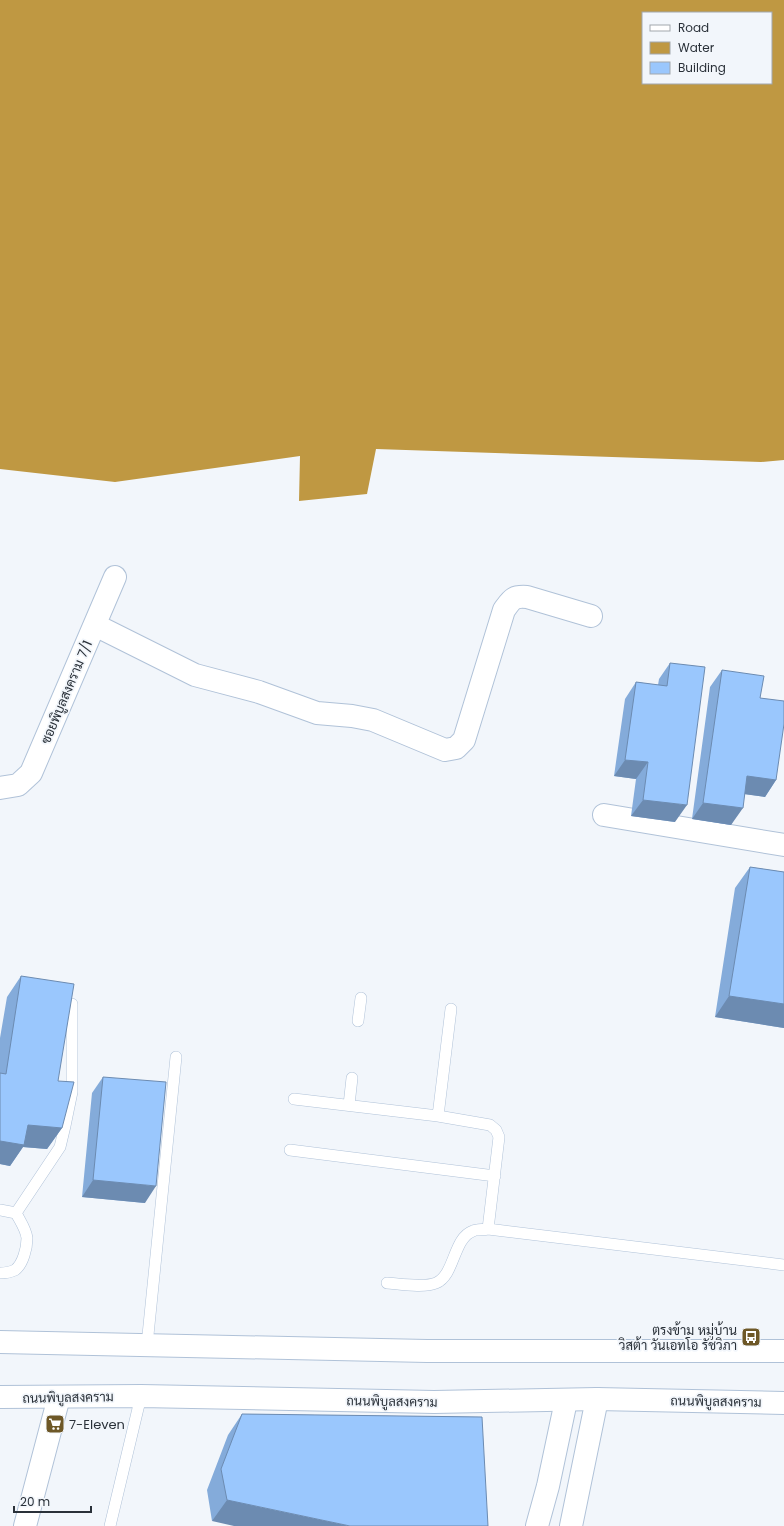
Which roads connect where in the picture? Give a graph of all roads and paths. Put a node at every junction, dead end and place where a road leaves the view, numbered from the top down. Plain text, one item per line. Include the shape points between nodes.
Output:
1 (115, 577) dead end
2 (591, 616) dead end
3 (95, 625) junction
4 (0, 788) edge
5 (604, 815) dead end
6 (784, 845) edge
7 (361, 998) dead end
8 (72, 1004) edge
9 (451, 1009) dead end
10 (358, 1022) dead end
11 (176, 1057) dead end
12 (352, 1078) dead end
13 (294, 1099) dead end
14 (349, 1105) junction
15 (438, 1116) junction
16 (290, 1150) dead end
17 (495, 1176) junction
18 (0, 1210) edge
19 (16, 1213) junction
20 (488, 1229) junction
21 (784, 1265) edge
22 (0, 1273) edge
23 (387, 1283) dead end
24 (0, 1342) edge
25 (147, 1345) junction
26 (784, 1351) edge
27 (141, 1396) junction
28 (0, 1397) edge
29 (59, 1397) junction
30 (597, 1399) junction
31 (566, 1401) junction
32 (784, 1403) edge
33 (25, 1526) edge
34 (110, 1526) edge
35 (537, 1526) edge
36 (571, 1526) edge

1 - 3 main road, ซอยพิบูลสงคราม 7/1
2 - 3 main road via 527,597 516,596 510,601 504,610 464,740 456,748 445,750 373,720 317,713 259,692 195,674
3 - 4 main road, ซอยพิบูลสงคราม 7/1 via 31,773 18,785
5 - 6 main road
7 - 10 lane
8 - 19 lane via 72,1092 60,1147
9 - 15 lane
11 - 25 lane
12 - 14 lane
13 - 14 lane
14 - 15 lane
15 - 17 lane via 490,1125 496,1130 499,1137
16 - 17 lane
17 - 20 lane
18 - 19 lane
19 - 22 lane via 27,1238 24,1256 16,1269
20 - 21 lane
20 - 23 lane via 472,1231 463,1238 444,1278 436,1283
24 - 25 main road
25 - 26 main road via 427,1352
27 - 29 main road, ถนนพิบูลสงคราม
27 - 31 main road, ถนนพิบูลสงคราม via 434,1402
27 - 34 lane
28 - 29 main road, ถนนพิบูลสงคราม
29 - 33 main road
30 - 31 main road, ถนนพิบูลสงคราม
30 - 32 main road, ถนนพิบูลสงคราม
30 - 36 main road
31 - 35 main road

